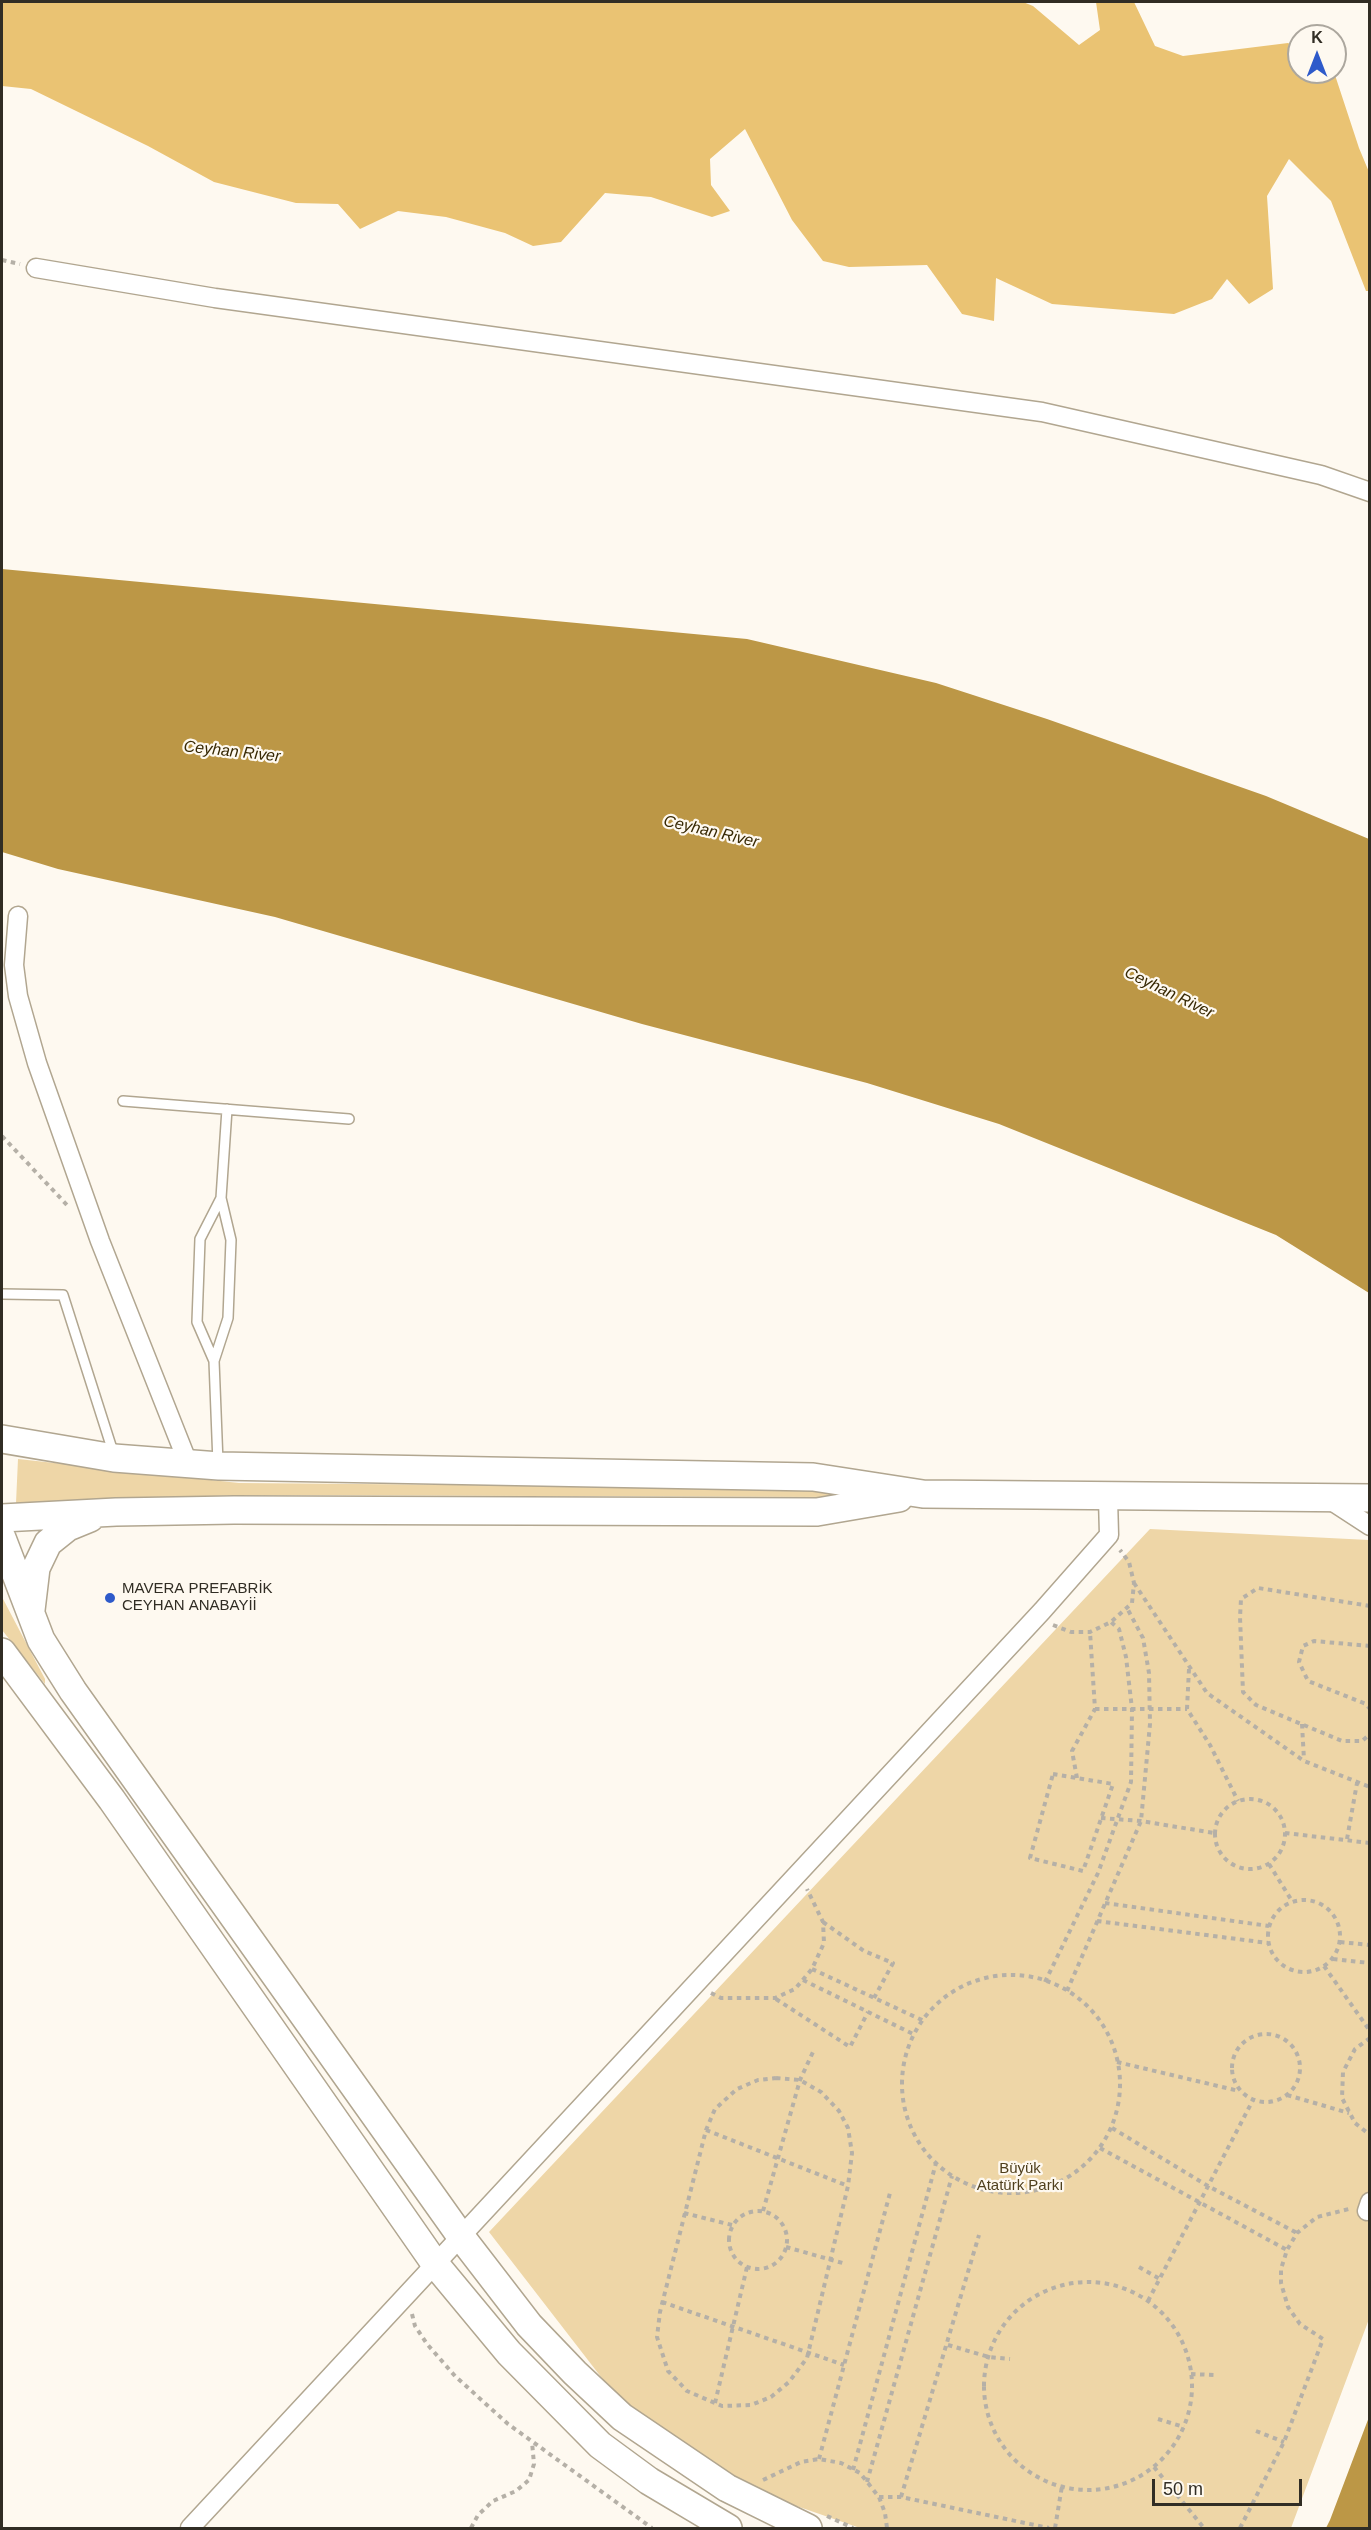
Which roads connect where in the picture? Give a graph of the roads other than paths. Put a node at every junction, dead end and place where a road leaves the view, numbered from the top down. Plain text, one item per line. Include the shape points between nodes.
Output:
1 (36, 267) dead end
2 (1370, 492) edge
3 (18, 916) dead end
4 (123, 1101) dead end
5 (227, 1109) junction
6 (349, 1119) dead end
7 (221, 1198) junction
8 (2, 1294) edge
9 (214, 1361) junction
10 (2, 1439) edge
11 (114, 1458) junction
12 (188, 1463) junction
13 (219, 1466) junction
14 (923, 1494) junction
15 (1108, 1498) junction
16 (1327, 1498) junction
17 (1370, 1498) edge
18 (117, 1512) junction
19 (2, 1518) edge
20 (1370, 1526) edge
21 (2, 1538) edge
22 (31, 1618) junction
23 (2, 1652) edge
24 (462, 2238) junction
25 (436, 2265) junction
26 (815, 2521) edge
27 (190, 2529) edge
28 (728, 2529) edge

1 - 2 street via 215,298 1042,411 1322,475
3 - 12 street via 14,964 18,996 37,1063 100,1241
4 - 5 lane
5 - 6 lane
5 - 7 lane
7 - 9 lane via 231,1251 228,1318
7 - 9 lane via 200,1239 197,1322
8 - 11 lane via 63,1294
9 - 13 lane
10 - 11 main road
11 - 12 main road
12 - 13 main road
13 - 14 main road via 813,1477
14 - 15 main road
14 - 18 main road via 818,1512
15 - 16 main road
15 - 24 street via 1109,1535
16 - 17 main road
16 - 20 street
18 - 19 main road
18 - 22 main road via 78,1522 48,1543 32,1583
21 - 22 main road
22 - 24 main road via 73,1691 129,1772
23 - 25 main road via 112,1800
24 - 25 street
24 - 26 main road via 529,2325 622,2417 727,2488
25 - 27 street
25 - 28 main road via 509,2353 600,2445 649,2481

